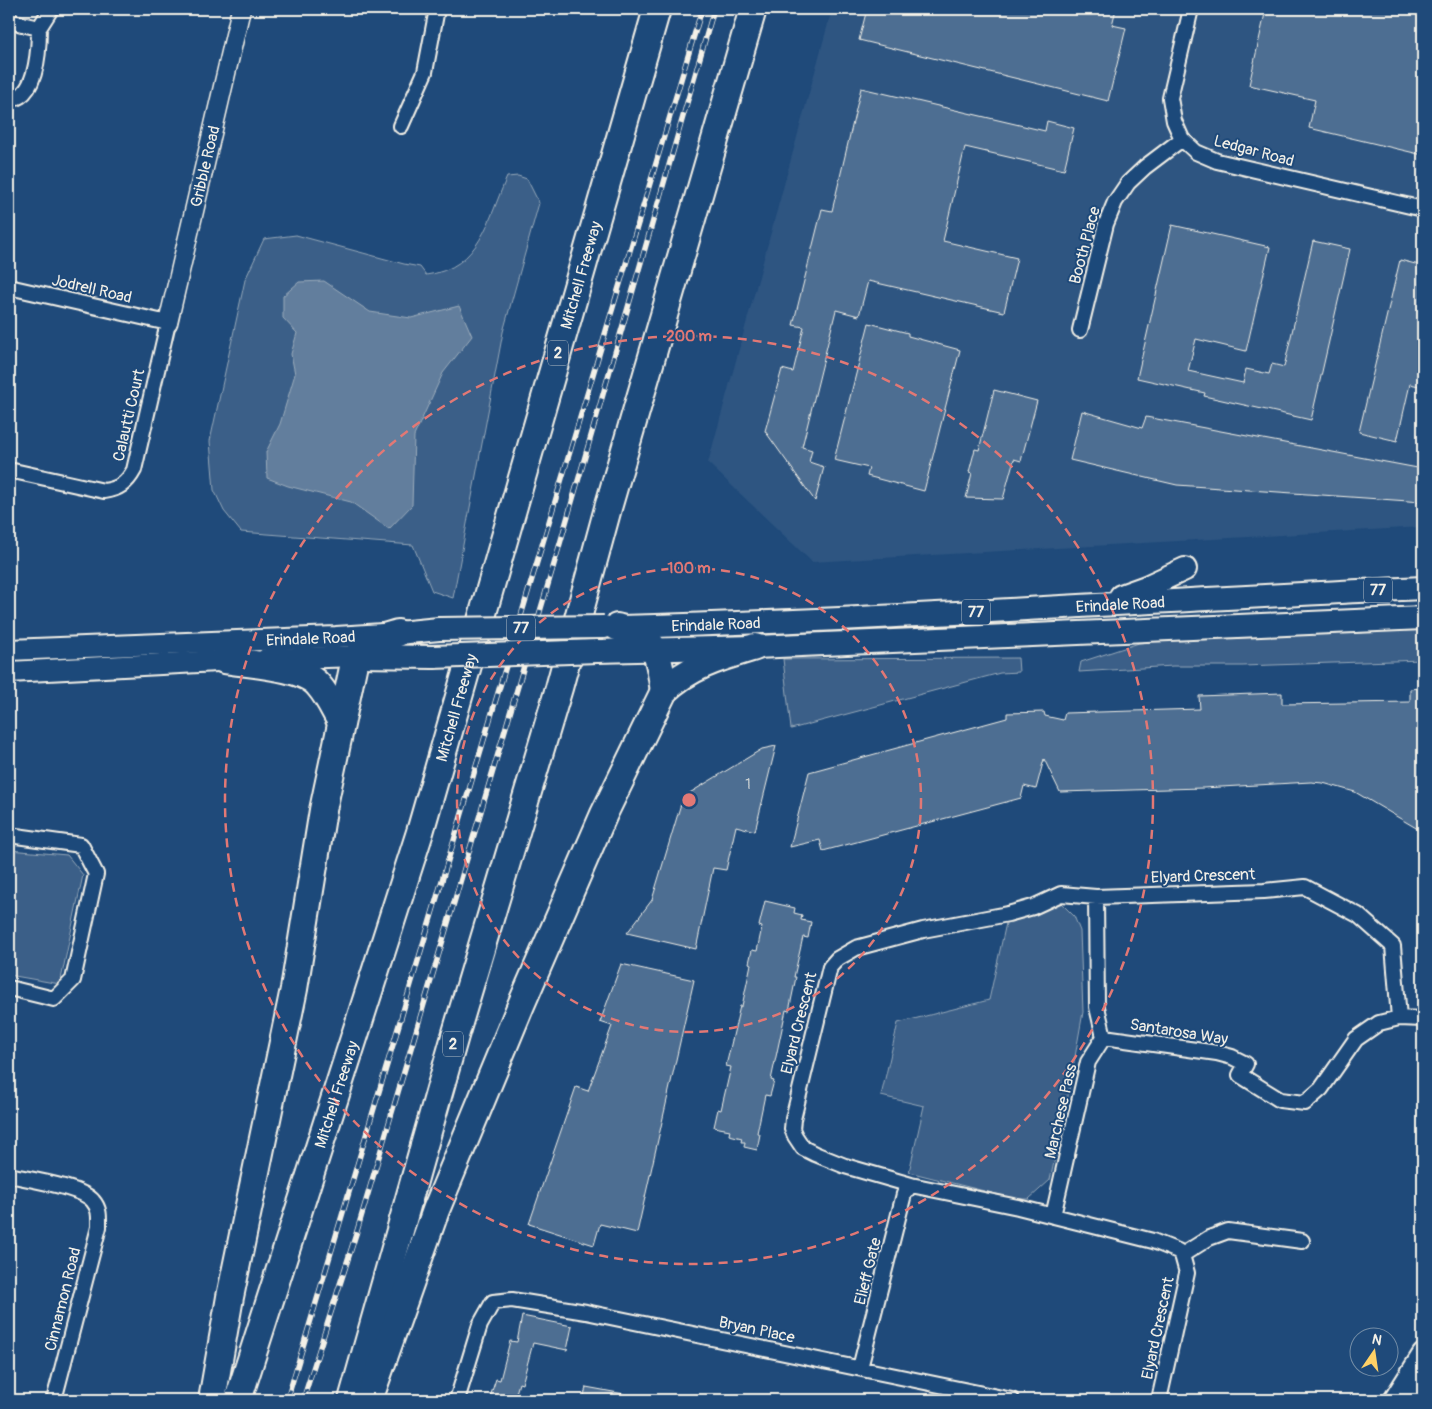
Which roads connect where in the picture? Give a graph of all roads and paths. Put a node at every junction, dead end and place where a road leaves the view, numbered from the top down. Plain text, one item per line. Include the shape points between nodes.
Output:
1 (51, 9) edge
2 (241, 9) edge
3 (437, 9) edge
4 (657, 9) edge
5 (753, 9) edge
6 (1191, 9) edge
7 (9, 21) edge
8 (38, 28) junction
9 (9, 100) edge
10 (401, 126) dead end
11 (1182, 139) junction
12 (1423, 209) edge
13 (9, 287) edge
14 (168, 323) junction
15 (1080, 330) dead end
16 (9, 470) edge
17 (1185, 569) dead end
18 (1423, 588) edge
19 (1094, 604) junction
20 (1423, 618) edge
21 (611, 627) junction
22 (398, 633) junction
23 (755, 647) junction
24 (9, 650) edge
25 (655, 650) junction
26 (357, 656) junction
27 (224, 660) junction
28 (9, 672) edge
29 (664, 691) junction
30 (341, 722) junction
31 (9, 835) edge
32 (1096, 897) junction
33 (9, 988) edge
34 (1399, 1018) junction
35 (1423, 1019) edge
36 (1104, 1037) junction
37 (9, 1175) edge
38 (911, 1184) junction
39 (1053, 1216) junction
40 (1302, 1242) dead end
41 (1182, 1255) junction
42 (1423, 1354) edge
43 (860, 1368) junction
44 (1423, 1380) edge
45 (54, 1400) edge
46 (212, 1400) edge
47 (238, 1400) edge
48 (352, 1400) edge
49 (369, 1400) edge
50 (458, 1400) edge
51 (1012, 1400) edge
52 (1159, 1400) edge
53 (1394, 1400) edge
54 (1411, 1400) edge

1 - 8 street
2 - 14 street, Gribble Road
3 - 10 street via 425,72
4 - 47 highway, Mitchell Freeway / 2 via 420,832
5 - 48 highway, 2
6 - 11 street via 1170,98 1174,121
7 - 8 street
8 - 9 street via 39,45 32,82 21,96
11 - 12 street, Ledgar Road via 1196,152 1217,161
11 - 15 street, Booth Place via 1145,167 1114,202
13 - 14 street, Jodrell Road
14 - 16 street, Calautti Court via 134,470 125,483 104,491
17 - 19 main road via 1146,587
18 - 19 main road, Erindale Road / 77
19 - 21 main road, Erindale Road / 77 via 755,623
20 - 23 main road, Erindale Road / 77
21 - 22 main road, Erindale Road / 77, bridge
21 - 25 highway via 636,633
22 - 24 main road, Erindale Road / 77
22 - 26 highway via 371,642
23 - 25 main road, Erindale Road / 77
23 - 29 highway via 698,667
25 - 26 main road, Erindale Road / 77, bridge via 433,657
25 - 29 highway
26 - 27 main road, Erindale Road / 77
26 - 30 highway
27 - 28 main road, Erindale Road / 77
27 - 30 highway via 296,671 308,676 319,684
29 - 49 highway via 604,814 517,1014 436,1210
30 - 46 highway via 294,988
31 - 33 street via 81,845 96,874 73,980 54,999
32 - 34 street, Elyard Crescent via 1304,887 1358,915 1393,946
32 - 36 street via 1097,1007
32 - 38 street, Elyard Crescent via 1061,894 1008,914 922,930 848,952 830,967 793,1119 793,1131 806,1150 845,1166
34 - 35 street, Santarosa Way
34 - 36 street, Santarosa Way via 1379,1023 1356,1039 1321,1089 1305,1103 1280,1100 1240,1075 1246,1064 1225,1054
36 - 39 street, Marchese Pass via 1088,1062
37 - 45 street, Cinnamon Road via 77,1191 93,1200 99,1212 99,1227
38 - 39 street, Elyard Crescent
38 - 43 street, Elieff Gate via 904,1194
39 - 41 street, Elyard Crescent via 1153,1241
40 - 41 street via 1228,1232 1209,1238
41 - 52 street, Elyard Crescent via 1187,1273
42 - 53 main road
43 - 50 street, Bryan Place via 512,1300 493,1302 480,1324
43 - 51 street, Bryan Place
44 - 54 main road

